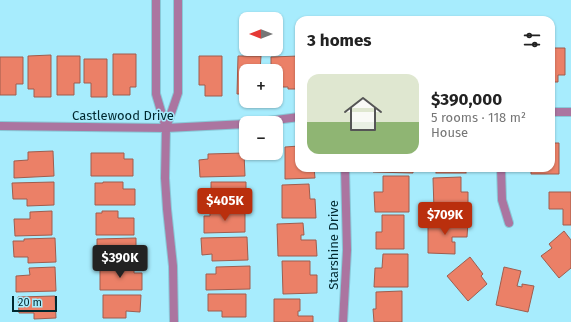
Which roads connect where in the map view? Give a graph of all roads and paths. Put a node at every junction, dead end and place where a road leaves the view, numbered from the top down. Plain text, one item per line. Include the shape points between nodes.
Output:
1 (156, 0) edge
2 (178, 0) edge
3 (555, 112) edge
4 (571, 112) edge
5 (295, 118) edge
6 (283, 119) edge
7 (239, 124) edge
8 (0, 126) edge
9 (166, 128) junction
10 (345, 172) edge
11 (501, 172) edge
12 (509, 223) dead end
13 (174, 322) edge
14 (343, 322) edge

1 - 9 street via 156,94
2 - 9 street via 178,93
3 - 4 street
5 - 6 street
7 - 9 street, Castlewood Drive
8 - 9 street, Castlewood Drive
9 - 13 street via 167,209 173,266
10 - 14 street, Starshine Drive via 347,250
11 - 12 street via 502,200

